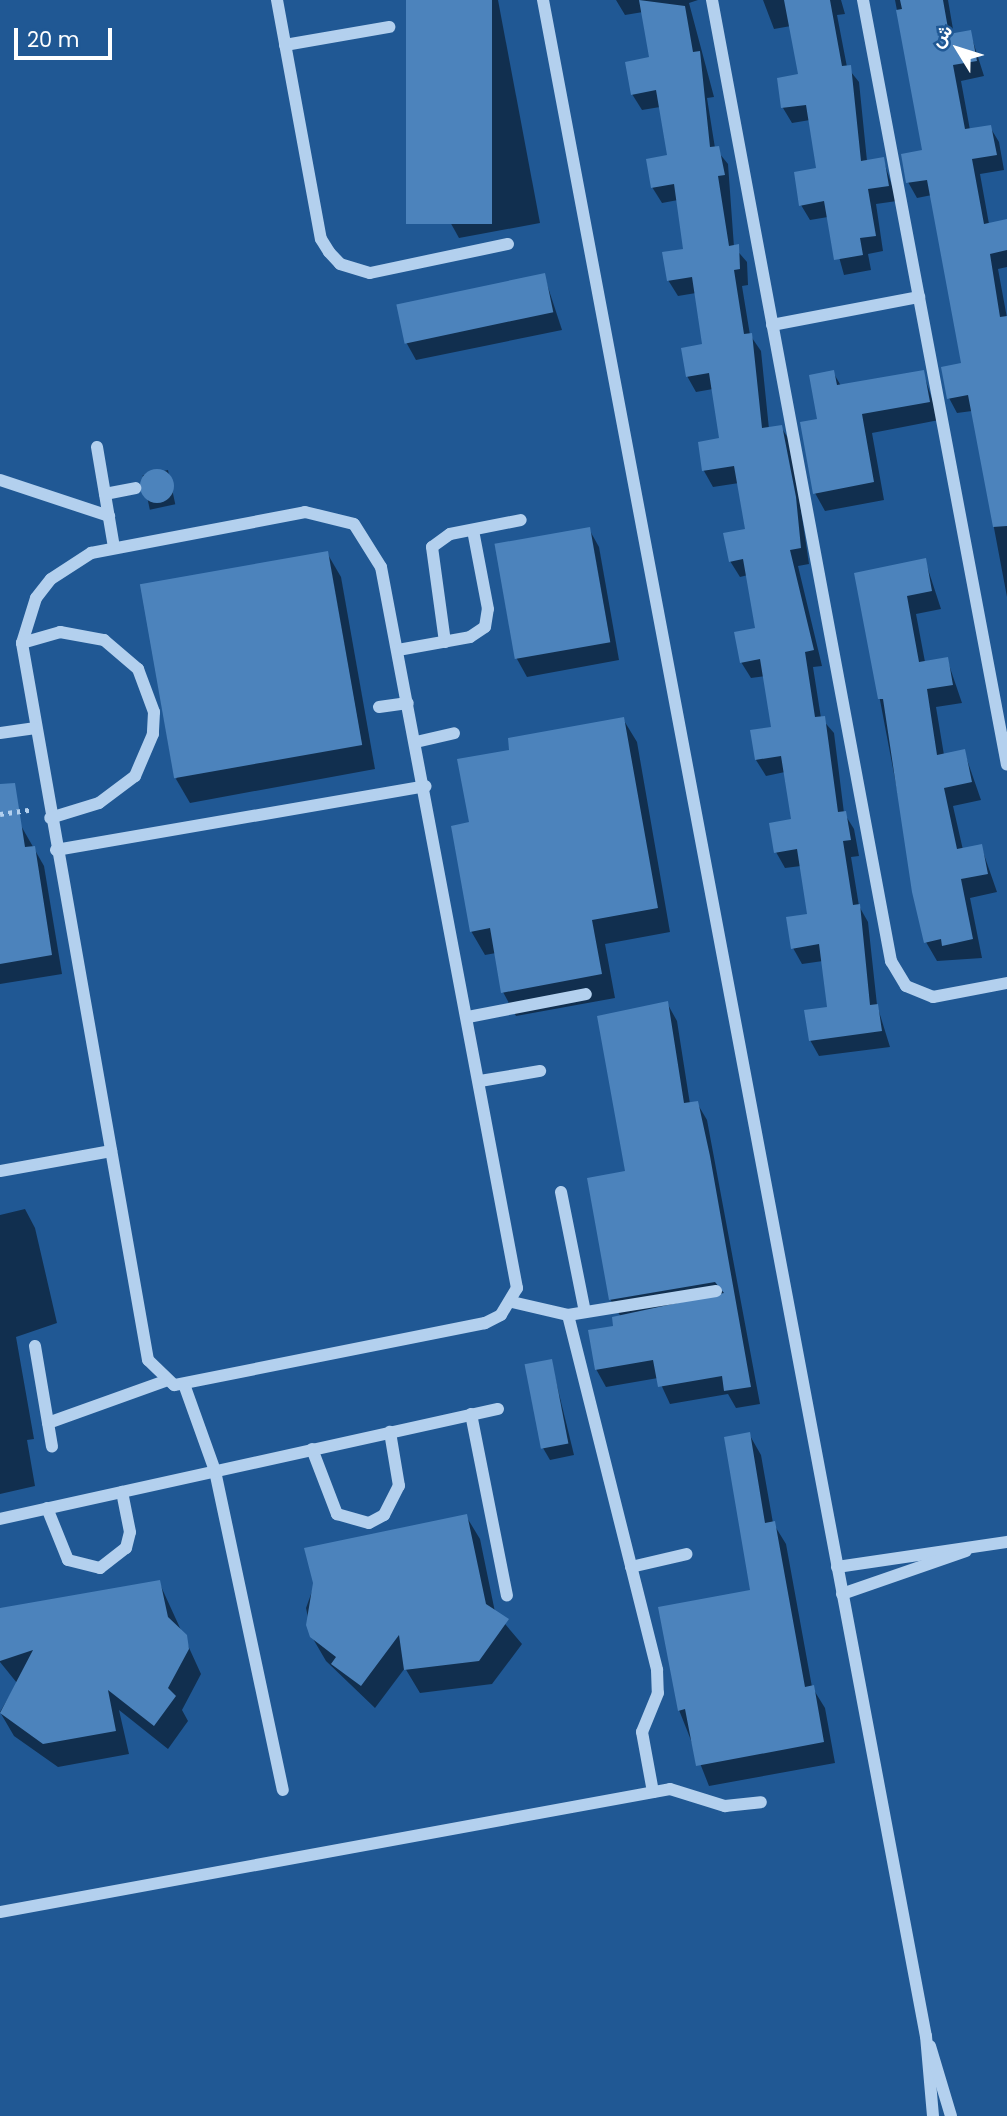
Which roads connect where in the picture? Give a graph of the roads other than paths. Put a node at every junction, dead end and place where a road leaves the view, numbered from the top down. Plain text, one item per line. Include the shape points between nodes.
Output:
1 (277, 0) edge
2 (543, 0) edge
3 (712, 0) edge
4 (863, 0) edge
5 (389, 27) dead end
6 (285, 45) junction
7 (508, 244) dead end
8 (919, 298) junction
9 (772, 325) junction
10 (97, 447) dead end
11 (0, 480) edge
12 (135, 488) dead end
13 (105, 494) junction
14 (109, 516) junction
15 (521, 520) dead end
16 (472, 530) junction
17 (114, 548) junction
18 (445, 642) junction
19 (22, 643) junction
20 (398, 650) junction
21 (408, 703) junction
22 (379, 707) dead end
23 (36, 728) junction
24 (0, 733) edge
25 (454, 733) dead end
26 (416, 742) junction
27 (1007, 765) edge
28 (425, 786) junction
29 (49, 812) junction
30 (56, 850) junction
31 (1007, 983) edge
32 (586, 994) dead end
33 (468, 1017) junction
34 (540, 1071) dead end
35 (480, 1081) junction
36 (111, 1152) junction
37 (0, 1171) edge
38 (561, 1192) dead end
39 (716, 1291) dead end
40 (512, 1302) junction
41 (584, 1312) junction
42 (568, 1315) junction
43 (35, 1346) dead end
44 (164, 1381) junction
45 (185, 1387) junction
46 (498, 1409) dead end
47 (471, 1414) junction
48 (48, 1423) junction
49 (390, 1432) junction
50 (52, 1447) dead end
51 (312, 1450) junction
52 (215, 1471) junction
53 (122, 1492) junction
54 (47, 1508) junction
55 (0, 1519) edge
56 (1007, 1542) edge
57 (973, 1548) junction
58 (687, 1554) dead end
59 (631, 1567) junction
60 (837, 1567) junction
61 (842, 1594) junction
62 (507, 1595) dead end
63 (283, 1790) dead end
64 (653, 1792) junction
65 (761, 1802) dead end
66 (0, 1912) edge
67 (926, 2036) junction
68 (933, 2116) edge
69 (951, 2116) edge

1 - 6 street
2 - 60 street
3 - 9 street
4 - 8 street
5 - 6 street
6 - 7 street via 321,239 340,264 370,273
8 - 9 street
8 - 27 street
9 - 31 street via 891,961 906,986 933,997
10 - 13 street
11 - 14 street
12 - 13 street
13 - 14 street
14 - 17 street
15 - 16 street
16 - 18 street via 439,538 432,547
16 - 18 street via 488,618 478,633
17 - 19 street via 70,564 51,579 36,598
17 - 20 street via 305,512 331,514 354,524 372,543
18 - 20 street
19 - 23 street
19 - 29 street via 60,632 104,640 138,670 154,712 153,734 135,776 99,803
20 - 21 street
21 - 22 street
21 - 26 street
23 - 24 street
23 - 29 street
25 - 26 street
26 - 28 street
28 - 30 street
28 - 33 street
29 - 30 street
30 - 36 street
32 - 33 street
33 - 35 street
34 - 35 street
35 - 40 street via 517,1275
36 - 37 street
36 - 44 street via 148,1360
38 - 41 street
39 - 41 street
40 - 42 street
40 - 45 street via 485,1323
41 - 42 street
42 - 59 street
43 - 48 street
44 - 45 street
44 - 48 street
45 - 52 street
46 - 47 street
47 - 49 street
47 - 62 street
48 - 50 street
49 - 51 street
49 - 51 street via 399,1486 395,1502 369,1523 337,1514
51 - 52 street
52 - 53 street
52 - 63 street
53 - 54 street
53 - 54 street via 130,1532 126,1548 100,1568 68,1560
54 - 55 street
56 - 57 street
57 - 60 street
57 - 61 street
58 - 59 street
59 - 64 street via 659,1681 642,1722
60 - 61 street
61 - 67 street
64 - 65 street via 683,1789 725,1805
64 - 66 street
67 - 68 street
67 - 69 street

